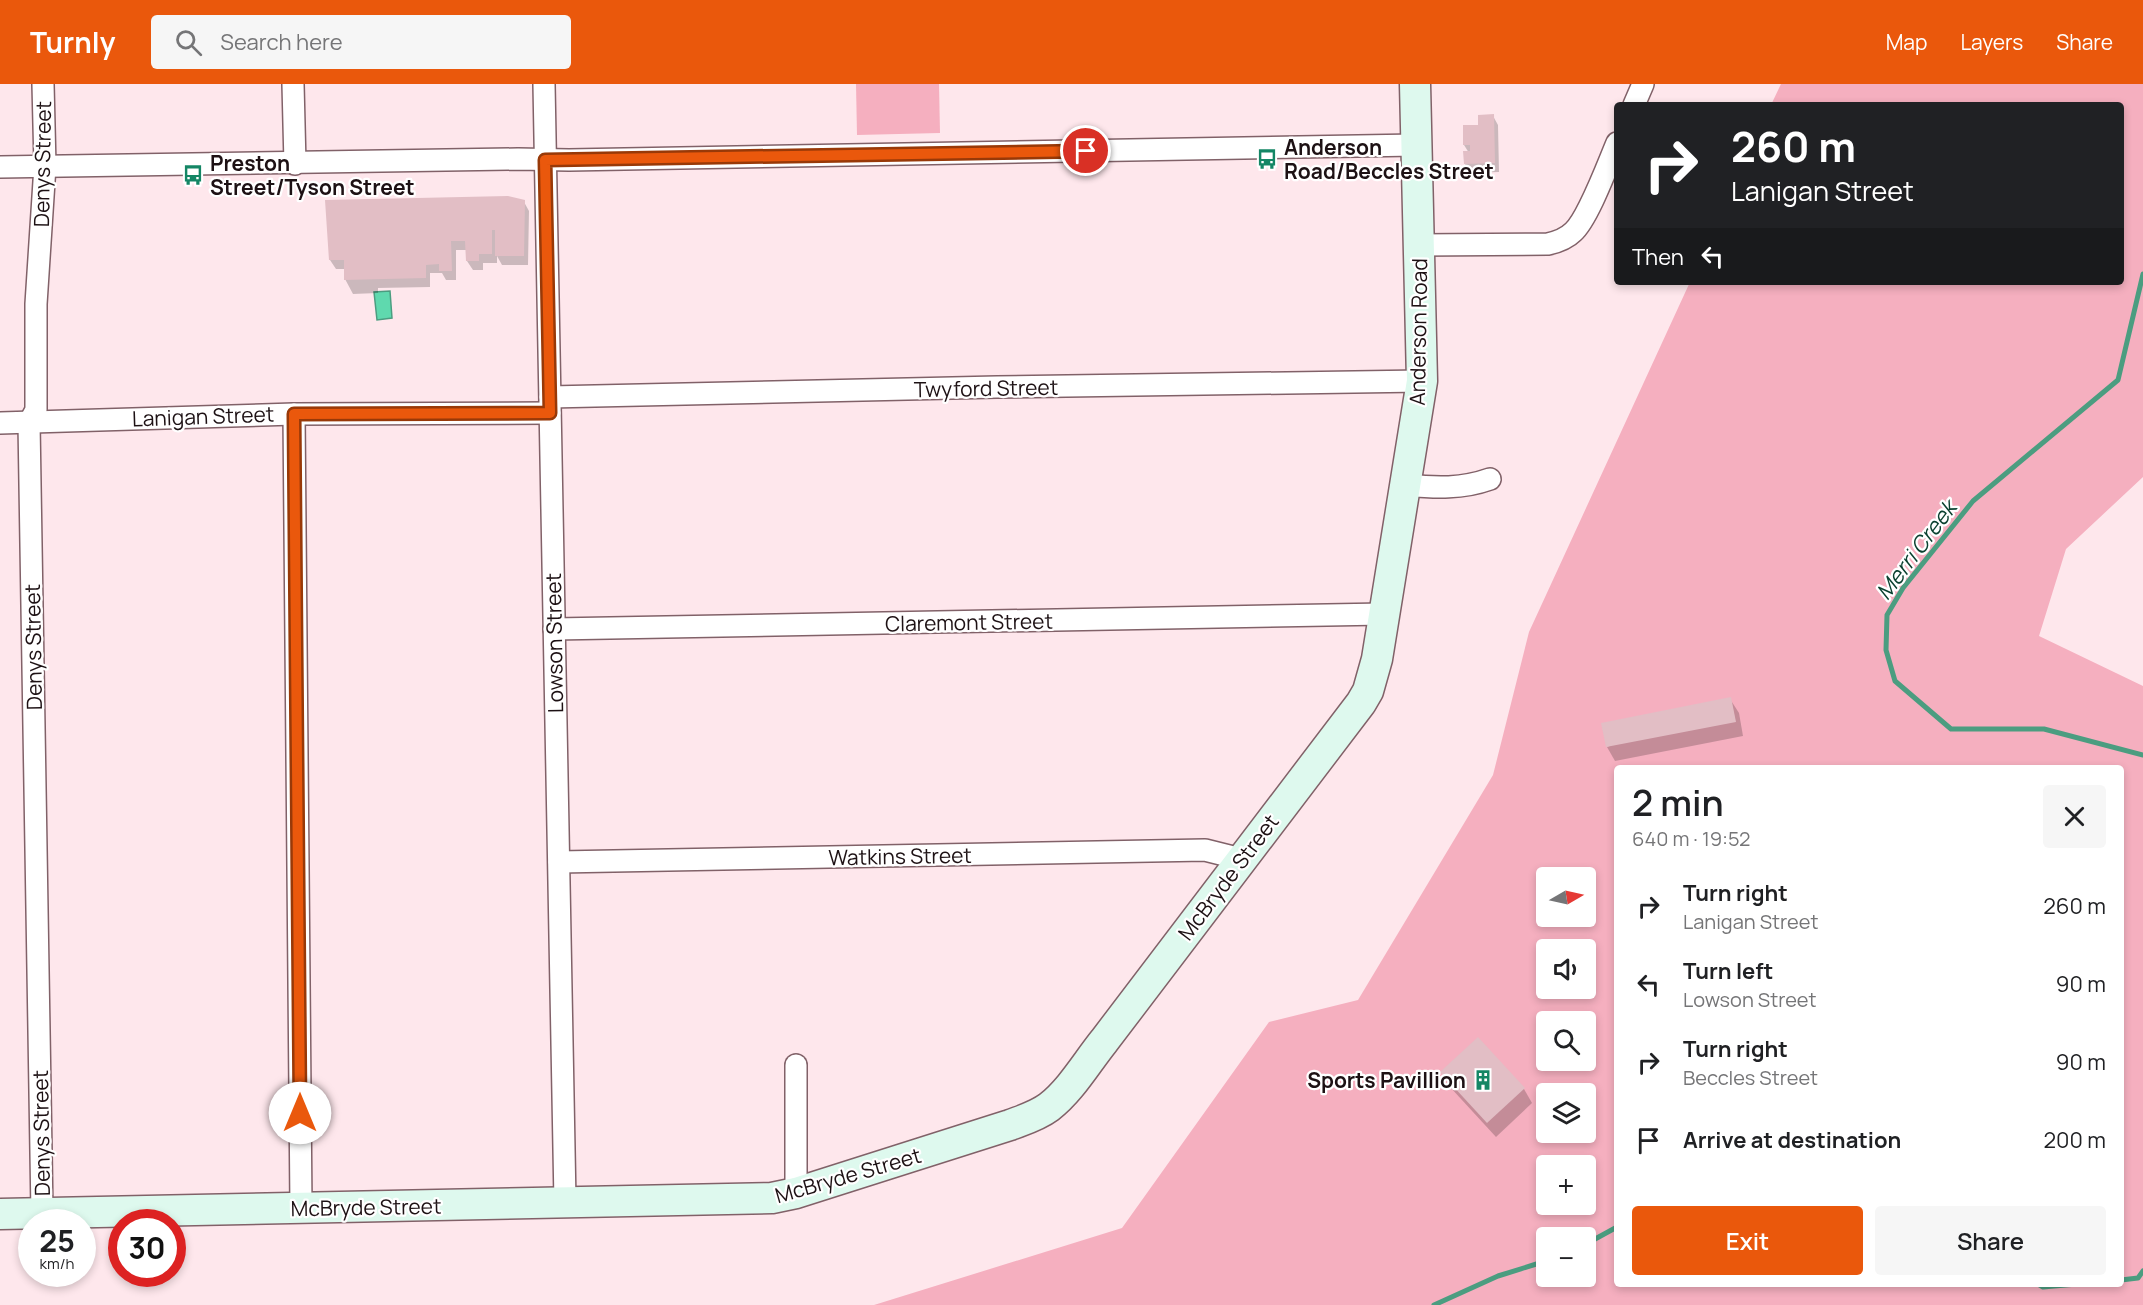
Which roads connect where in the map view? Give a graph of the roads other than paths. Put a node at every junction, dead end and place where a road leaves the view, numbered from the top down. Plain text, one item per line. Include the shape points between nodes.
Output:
1 (43, 84) edge
2 (293, 84) edge
3 (544, 84) edge
4 (1415, 84) edge
5 (1643, 84) edge
6 (1635, 102) edge
7 (1416, 146) junction
8 (1614, 150) edge
9 (545, 160) junction
10 (295, 164) junction
11 (45, 166) junction
12 (0, 167) edge
13 (1419, 245) junction
14 (1422, 381) junction
15 (550, 405) junction
16 (294, 414) junction
17 (0, 423) edge
18 (29, 423) junction
19 (1490, 479) dead end
20 (1406, 485) junction
21 (1384, 614) junction
22 (554, 630) junction
23 (1240, 861) junction
24 (559, 862) junction
25 (796, 1065) dead end
26 (796, 1193) junction
27 (565, 1202) junction
28 (301, 1208) junction
29 (42, 1209) edge
30 (96, 1212) edge
31 (0, 1214) edge
32 (18, 1214) edge

1 - 11 street, Denys Street
2 - 10 street
3 - 9 street, Lowson Street
4 - 7 street, Anderson Road
5 - 6 street
7 - 9 street
7 - 13 street, Anderson Road
8 - 13 street via 1583,219 1566,237 1548,244
9 - 10 street
9 - 15 street, Lowson Street
10 - 11 street
11 - 12 street
11 - 18 street, Denys Street via 36,304 36,410
13 - 14 street, Anderson Road
14 - 15 street, Twyford Street via 1009,387
14 - 20 street, Anderson Road
15 - 16 street, Lanigan Street
15 - 22 street, Lowson Street
16 - 18 street, Lanigan Street
16 - 28 street
17 - 18 street, Lanigan Street
18 - 29 street, Denys Street
19 - 20 street via 1441,488
20 - 21 street, Anderson Road
21 - 22 street, Claremont Street
21 - 23 street, McBryde Street via 1372,679 1361,703
22 - 24 street, Lowson Street
23 - 24 street, Watkins Street via 1205,850
23 - 26 street, McBryde Street via 1050,1106 1010,1125
24 - 27 street, Lowson Street
25 - 26 street
26 - 27 street, McBryde Street via 772,1198
27 - 28 street, McBryde Street
28 - 30 street, McBryde Street
31 - 32 street, McBryde Street

